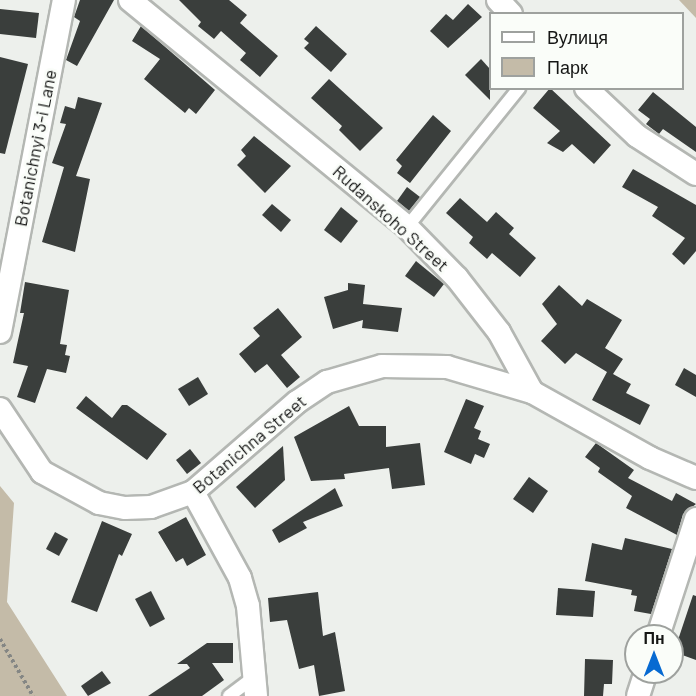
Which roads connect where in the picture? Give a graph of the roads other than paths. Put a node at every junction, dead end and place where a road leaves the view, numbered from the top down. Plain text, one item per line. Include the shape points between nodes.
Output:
1 (64, 0) edge
2 (130, 0) edge
3 (498, 0) edge
4 (509, 12) edge
5 (517, 90) edge
6 (588, 90) edge
7 (696, 174) edge
8 (407, 227) junction
9 (0, 332) edge
10 (532, 392) junction
11 (0, 409) edge
12 (696, 478) edge
13 (193, 492) junction
14 (696, 519) edge
15 (662, 624) edge
16 (255, 687) edge
17 (229, 696) edge

1 - 9 street, Botanichnyi 3-i Lane
2 - 8 street, Rudanskoho Street
3 - 4 street
5 - 8 lane
6 - 7 street via 637,136
8 - 10 street, Rudanskoho Street via 457,278 500,332
10 - 12 street via 650,458
10 - 13 street, Botanichna Street via 447,367 412,364 355,370 327,382 297,402
11 - 13 street, Botanichna Street via 42,472 99,503 151,507
13 - 16 street via 240,578 248,606
14 - 15 street
16 - 17 lane

